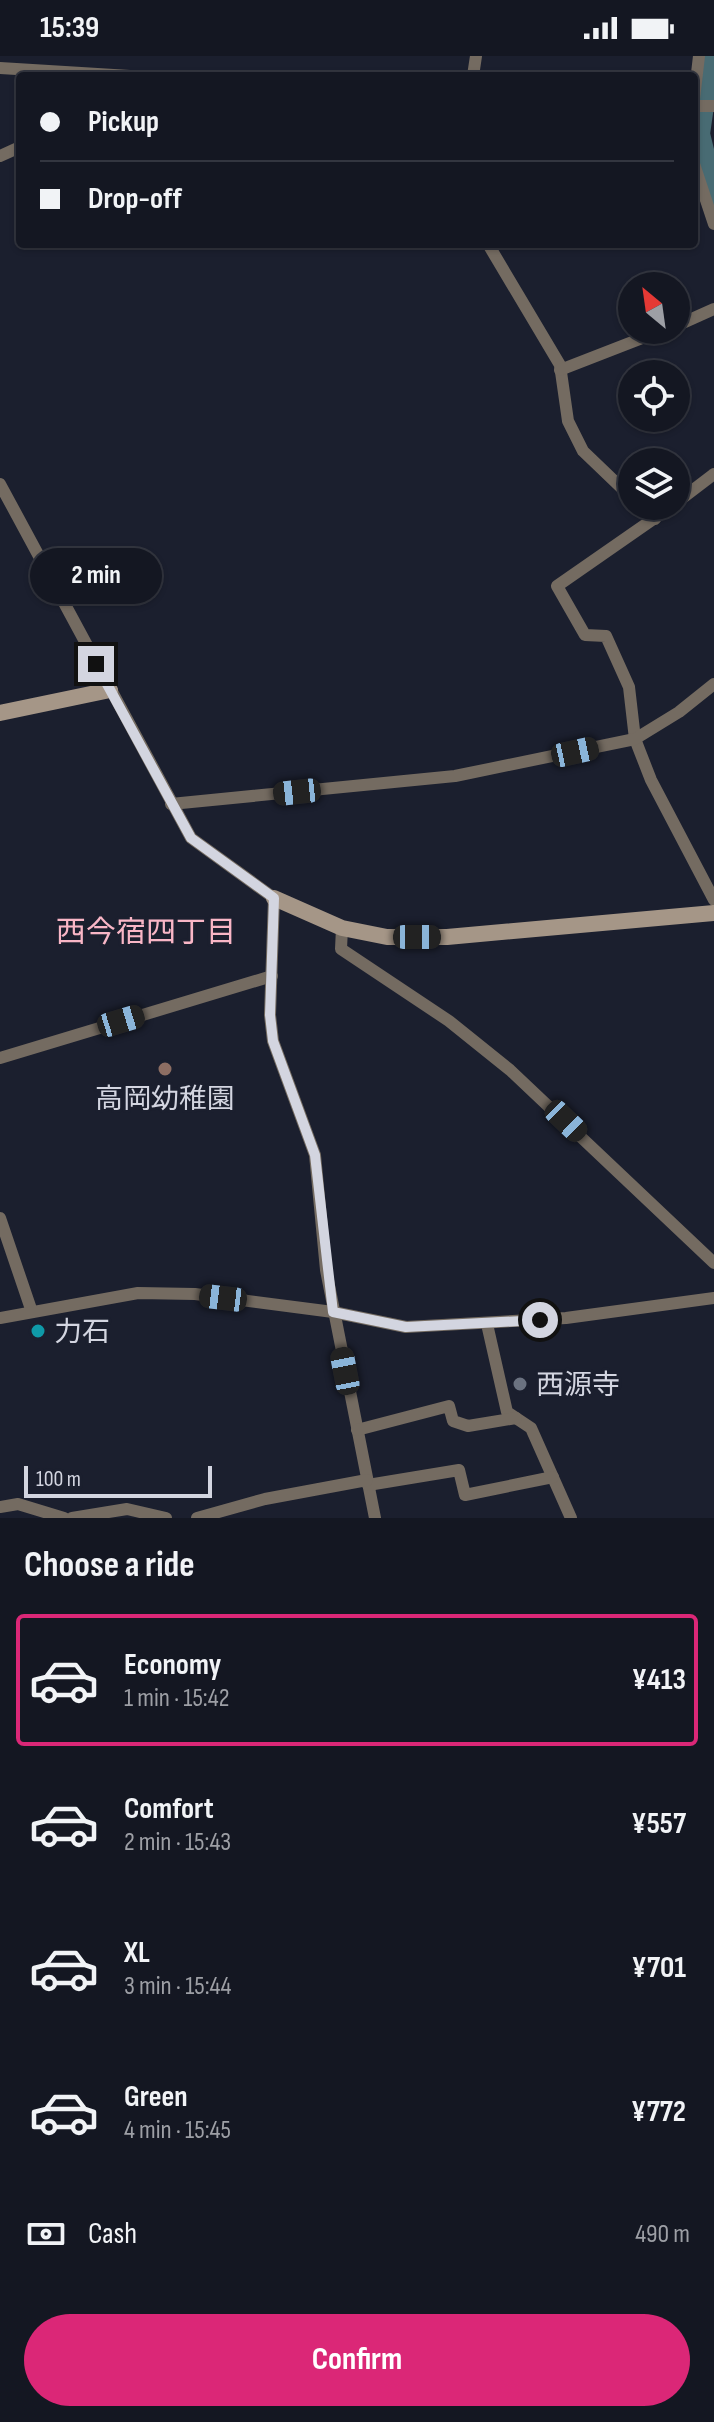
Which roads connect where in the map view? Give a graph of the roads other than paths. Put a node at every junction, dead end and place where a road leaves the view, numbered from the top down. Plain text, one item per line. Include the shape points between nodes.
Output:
1 (0, 68) edge
2 (65, 72) edge
3 (698, 176) edge
4 (714, 224) edge
5 (490, 248) edge
6 (714, 309) edge
7 (690, 320) edge
8 (627, 344) edge
9 (560, 370) junction
10 (714, 474) edge
11 (0, 484) edge
12 (618, 485) edge
13 (690, 493) edge
14 (654, 520) edge
15 (714, 684) edge
16 (110, 690) junction
17 (0, 713) edge
18 (635, 739) junction
19 (171, 804) junction
20 (274, 898) junction
21 (714, 900) edge
22 (714, 913) edge
23 (342, 928) junction
24 (272, 976) junction
25 (0, 1058) edge
26 (0, 1218) edge
27 (714, 1263) edge
28 (714, 1298) edge
29 (32, 1312) junction
30 (333, 1312) junction
31 (0, 1318) edge
32 (487, 1324) junction
33 (516, 1418) junction
34 (357, 1430) junction
35 (553, 1477) junction
36 (368, 1483) junction
37 (252, 1504) junction
38 (0, 1507) edge
39 (64, 1518) edge
40 (72, 1518) edge
41 (166, 1518) edge
42 (197, 1518) edge
43 (254, 1518) edge
44 (375, 1518) edge
45 (571, 1518) edge

1 - 2 street
3 - 4 street
5 - 9 street
6 - 7 street
8 - 9 street
9 - 12 street via 568,421 583,451
10 - 13 street
11 - 16 street
14 - 18 street via 557,586 585,635 606,636 629,687
15 - 18 street
16 - 17 street
16 - 19 street
18 - 19 street via 455,776
18 - 21 street
19 - 20 street via 191,838
20 - 23 street
20 - 24 street
22 - 23 street via 447,937 387,937
23 - 27 street via 341,949 449,1021 510,1070
24 - 25 street
24 - 30 street via 273,1041 315,1155
26 - 29 street
28 - 32 street
29 - 30 street via 138,1293 195,1294
29 - 31 street
30 - 32 street via 406,1327
30 - 34 street
32 - 33 street via 507,1412
33 - 34 street via 468,1426 453,1421 449,1406
33 - 35 street via 531,1428
34 - 36 street
35 - 36 street via 465,1495 459,1470
35 - 45 street
36 - 37 street
36 - 44 street
37 - 42 street
37 - 43 street
38 - 39 street via 18,1504
40 - 41 street via 127,1509

